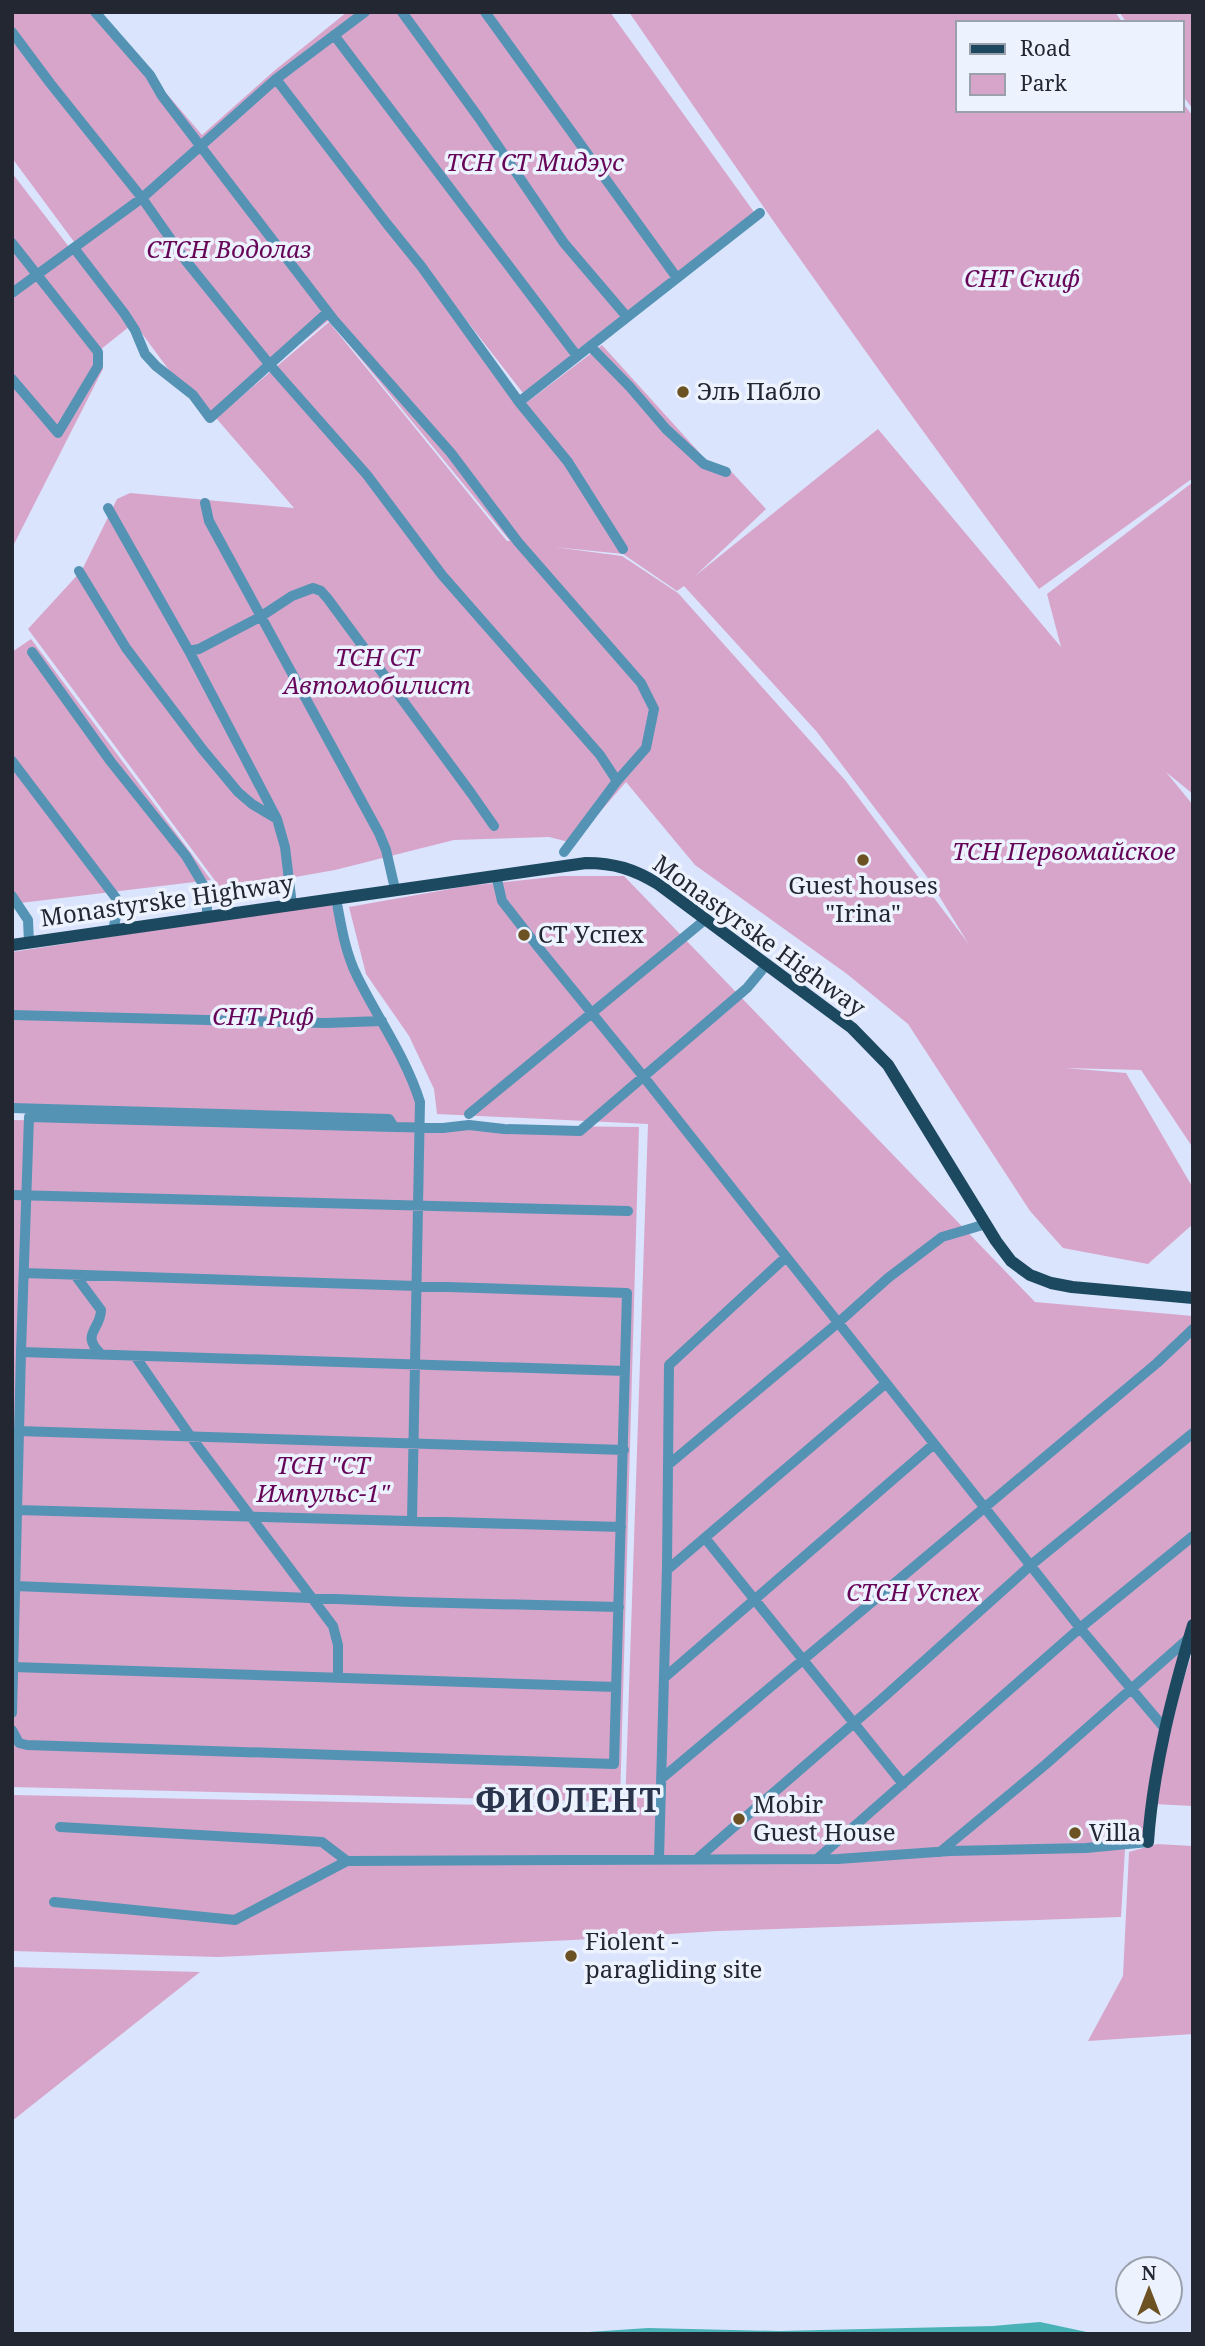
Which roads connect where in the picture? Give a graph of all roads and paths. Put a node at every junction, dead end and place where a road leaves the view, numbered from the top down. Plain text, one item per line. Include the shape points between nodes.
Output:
1 (95, 12) edge
2 (365, 12) edge
3 (402, 12) edge
4 (485, 12) edge
5 (12, 32) edge
6 (334, 35) junction
7 (276, 79) junction
8 (201, 146) junction
9 (142, 198) junction
10 (760, 213) dead end
11 (12, 243) edge
12 (74, 248) junction
13 (38, 274) junction
14 (677, 278) junction
15 (12, 293) edge
16 (328, 312) junction
17 (627, 317) junction
18 (590, 346) junction
19 (577, 356) junction
20 (270, 365) junction
21 (12, 379) edge
22 (519, 402) junction
23 (726, 472) dead end
24 (205, 503) dead end
25 (108, 508) dead end
26 (623, 549) dead end
27 (79, 571) dead end
28 (260, 617) junction
29 (188, 651) junction
30 (32, 652) dead end
31 (12, 761) edge
32 (617, 780) junction
33 (277, 819) junction
34 (494, 827) dead end
35 (564, 852) dead end
36 (496, 875) junction
37 (395, 889) junction
38 (12, 895) edge
39 (336, 898) junction
40 (292, 905) junction
41 (207, 917) junction
42 (706, 919) junction
43 (113, 930) junction
44 (29, 943) junction
45 (12, 945) edge
46 (767, 964) junction
47 (592, 1013) junction
48 (12, 1015) edge
49 (382, 1021) junction
50 (643, 1076) junction
51 (12, 1108) edge
52 (469, 1114) dead end
53 (394, 1127) junction
54 (421, 1127) junction
55 (12, 1195) edge
56 (26, 1197) junction
57 (418, 1204) junction
58 (628, 1211) dead end
59 (986, 1224) junction
60 (786, 1257) junction
61 (24, 1273) junction
62 (75, 1275) junction
63 (416, 1286) junction
64 (1193, 1298) edge
65 (839, 1322) junction
66 (1193, 1329) edge
67 (20, 1352) junction
68 (102, 1355) junction
69 (135, 1356) junction
70 (415, 1365) junction
71 (625, 1371) junction
72 (885, 1384) junction
73 (18, 1431) junction
74 (1193, 1433) edge
75 (191, 1437) junction
76 (413, 1444) junction
77 (934, 1444) junction
78 (624, 1450) junction
79 (668, 1465) junction
80 (985, 1507) junction
81 (16, 1510) junction
82 (252, 1517) junction
83 (412, 1521) junction
84 (621, 1527) junction
85 (1193, 1536) edge
86 (705, 1538) junction
87 (1031, 1565) junction
88 (667, 1570) junction
89 (15, 1586) junction
90 (312, 1598) junction
91 (754, 1600) junction
92 (619, 1606) junction
93 (1080, 1628) junction
94 (1191, 1632) edge
95 (802, 1661) junction
96 (13, 1667) edge
97 (338, 1678) junction
98 (664, 1678) junction
99 (617, 1687) junction
100 (1130, 1688) junction
101 (12, 1713) edge
102 (853, 1724) junction
103 (12, 1730) edge
104 (1166, 1730) junction
105 (661, 1779) junction
106 (903, 1784) junction
107 (60, 1827) dead end
108 (1148, 1842) joint
109 (940, 1852) junction
110 (659, 1859) junction
111 (697, 1859) junction
112 (817, 1859) junction
113 (346, 1861) junction
114 (54, 1902) dead end

1 - 8 street via 150,75
2 - 6 street
3 - 17 street via 564,243
4 - 14 street
5 - 9 street
6 - 7 street
6 - 19 street
7 - 8 street
7 - 22 street
8 - 9 street
8 - 16 street
9 - 12 street
9 - 20 street
10 - 14 street
11 - 13 street
12 - 13 street
12 - 20 street via 124,313 145,354 193,395 210,418
13 - 15 street
13 - 21 street via 98,352 98,366 58,433
14 - 17 street
16 - 20 street
16 - 32 street via 452,453 518,542 641,683 654,709 646,748
17 - 18 street
18 - 19 street
18 - 23 street via 666,429 704,464
19 - 22 street
20 - 32 street via 367,475 442,575
22 - 26 street via 568,463
24 - 28 street via 209,521
25 - 29 street
27 - 33 street via 126,648 203,750 238,792
28 - 29 street
28 - 34 street via 292,596 313,588 321,591
28 - 37 street via 379,833
29 - 33 street
30 - 41 street via 186,856 207,891
31 - 43 street via 116,898
32 - 35 street
33 - 40 street
36 - 37 main road, Monastyrske Highway
36 - 42 main road, Monastyrske Highway via 612,864 642,874
36 - 47 street via 502,901
37 - 39 main road, Monastyrske Highway
38 - 44 street via 28,920
39 - 40 main road, Monastyrske Highway
39 - 49 street via 346,950
40 - 41 main road, Monastyrske Highway
41 - 43 main road, Monastyrske Highway
42 - 46 main road, Monastyrske Highway
42 - 47 street
43 - 44 main road, Monastyrske Highway
44 - 45 main road, Monastyrske Highway
46 - 50 street via 747,988
46 - 59 main road, Monastyrske Highway via 852,1028 888,1065
47 - 50 street
47 - 52 street
48 - 49 street
49 - 54 street via 415,1085
50 - 54 street via 580,1131
50 - 60 street
51 - 53 street via 389,1119
53 - 54 street
53 - 56 street via 29,1117
54 - 57 street
55 - 56 street
56 - 57 street
56 - 61 street
57 - 58 street
57 - 63 street
59 - 64 main road, Monastyrske Highway via 1011,1261 1051,1283
59 - 65 street via 942,1237
60 - 65 street
60 - 79 street via 669,1365
61 - 62 street
61 - 67 street
62 - 63 street
62 - 68 street via 101,1310 92,1341
63 - 70 street
63 - 71 street via 627,1293
65 - 72 street
65 - 79 street
66 - 80 street
67 - 68 street
67 - 73 street
68 - 69 street
69 - 70 street
69 - 75 street
70 - 71 street
70 - 76 street
71 - 78 street
72 - 77 street
72 - 86 street
73 - 75 street
73 - 81 street
74 - 87 street
75 - 76 street
75 - 82 street
76 - 78 street
76 - 83 street
77 - 80 street
77 - 91 street
78 - 84 street
79 - 88 street
80 - 87 street
80 - 95 street
81 - 82 street
81 - 89 street
82 - 83 street
82 - 90 street
83 - 84 street
84 - 92 street
85 - 93 street
86 - 88 street
86 - 91 street
87 - 93 street
87 - 102 street
88 - 98 street
89 - 90 street
89 - 96 street
90 - 92 street
90 - 97 street via 336,1633
91 - 95 street
91 - 98 street
92 - 99 street
93 - 100 street
93 - 106 street
94 - 100 street
94 - 104 main road
95 - 102 street
95 - 105 street
96 - 97 street
96 - 101 street
97 - 99 street
98 - 105 street
99 - 103 street via 614,1764 27,1745 19,1742
100 - 104 street
100 - 109 street
102 - 106 street
102 - 111 street
104 - 108 main road via 1150,1807
105 - 110 street
106 - 112 street
107 - 113 street via 322,1842
108 - 109 street
109 - 112 street
110 - 111 street
110 - 113 street
111 - 112 street
113 - 114 street via 235,1920

